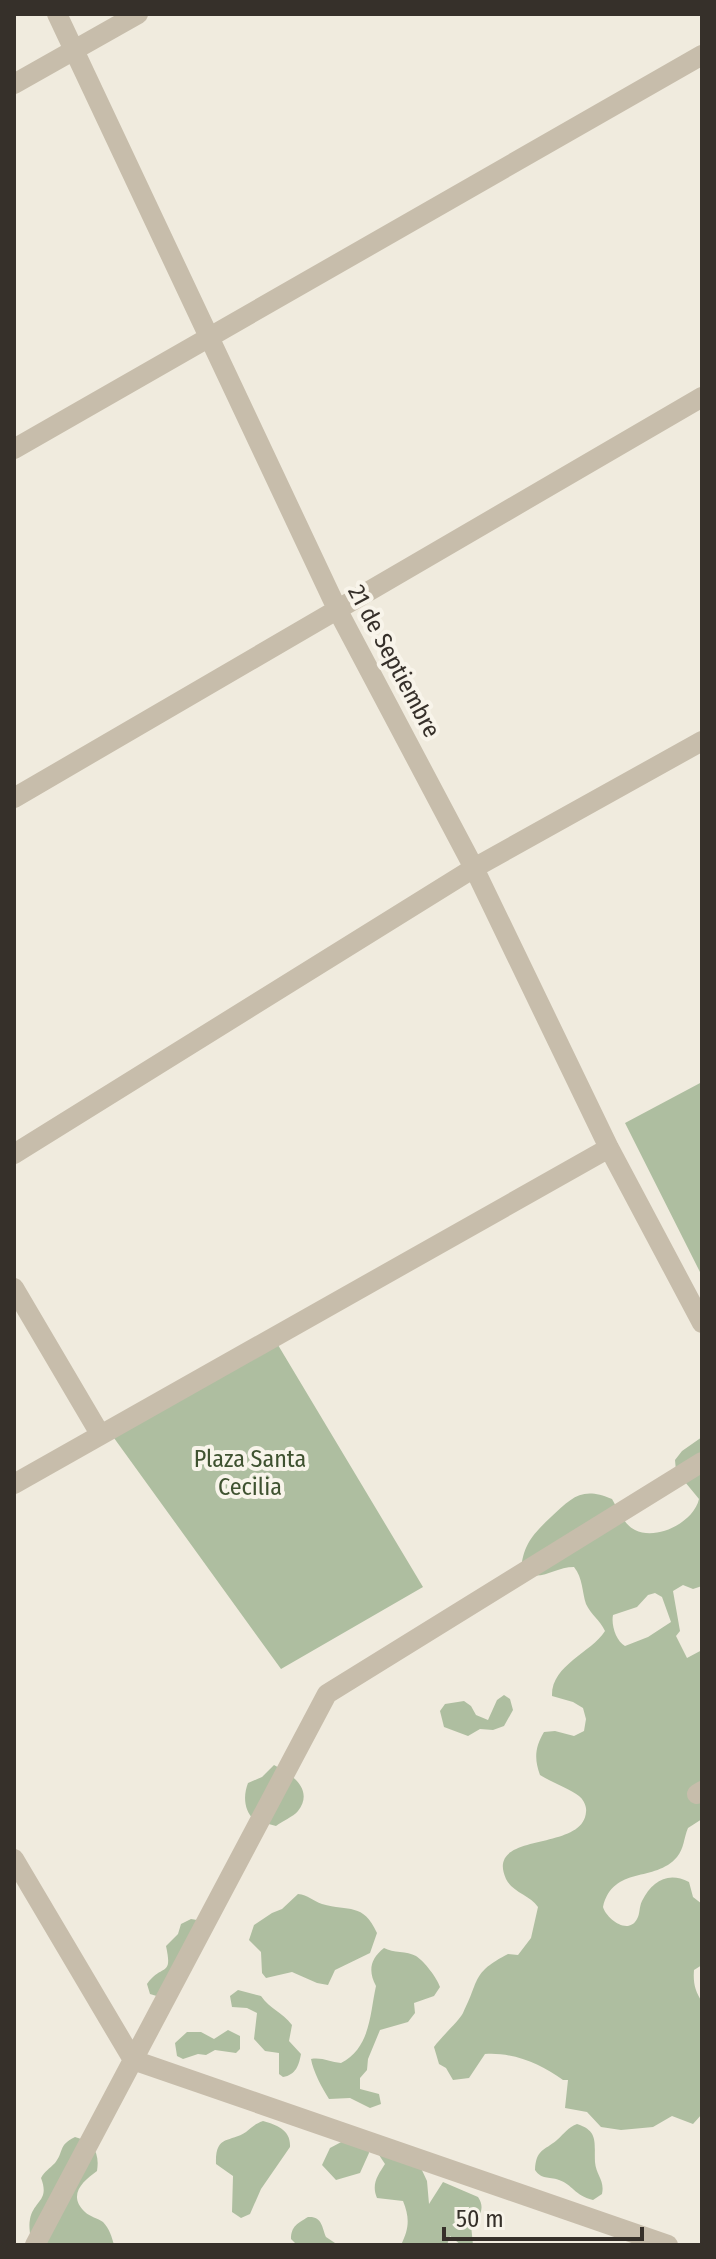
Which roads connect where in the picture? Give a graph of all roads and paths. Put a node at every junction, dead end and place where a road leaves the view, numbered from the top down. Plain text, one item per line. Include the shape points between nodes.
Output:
1 (57, 14) edge
2 (138, 14) edge
3 (73, 49) junction
4 (702, 55) edge
5 (14, 84) edge
6 (208, 338) junction
7 (702, 397) edge
8 (14, 449) edge
9 (338, 611) junction
10 (702, 741) edge
11 (14, 798) edge
12 (474, 868) junction
13 (609, 1148) junction
14 (14, 1154) edge
15 (14, 1288) edge
16 (702, 1323) edge
17 (100, 1434) junction
18 (702, 1462) edge
19 (14, 1484) edge
20 (14, 1859) edge
21 (133, 2060) junction
22 (35, 2245) edge
23 (668, 2245) edge

1 - 3 street, 21 de Septiembre
2 - 3 street
3 - 5 street
3 - 6 street, 21 de Septiembre
4 - 6 street
6 - 8 street
6 - 9 street, 21 de Septiembre
7 - 9 street
9 - 11 street
9 - 12 street, 21 de Septiembre
10 - 12 street
12 - 13 street, 21 de Septiembre
12 - 14 street
13 - 16 street, 21 de Septiembre
13 - 17 street
15 - 17 street
17 - 19 street
18 - 21 street via 327,1694
20 - 21 street
21 - 22 street
21 - 23 street

